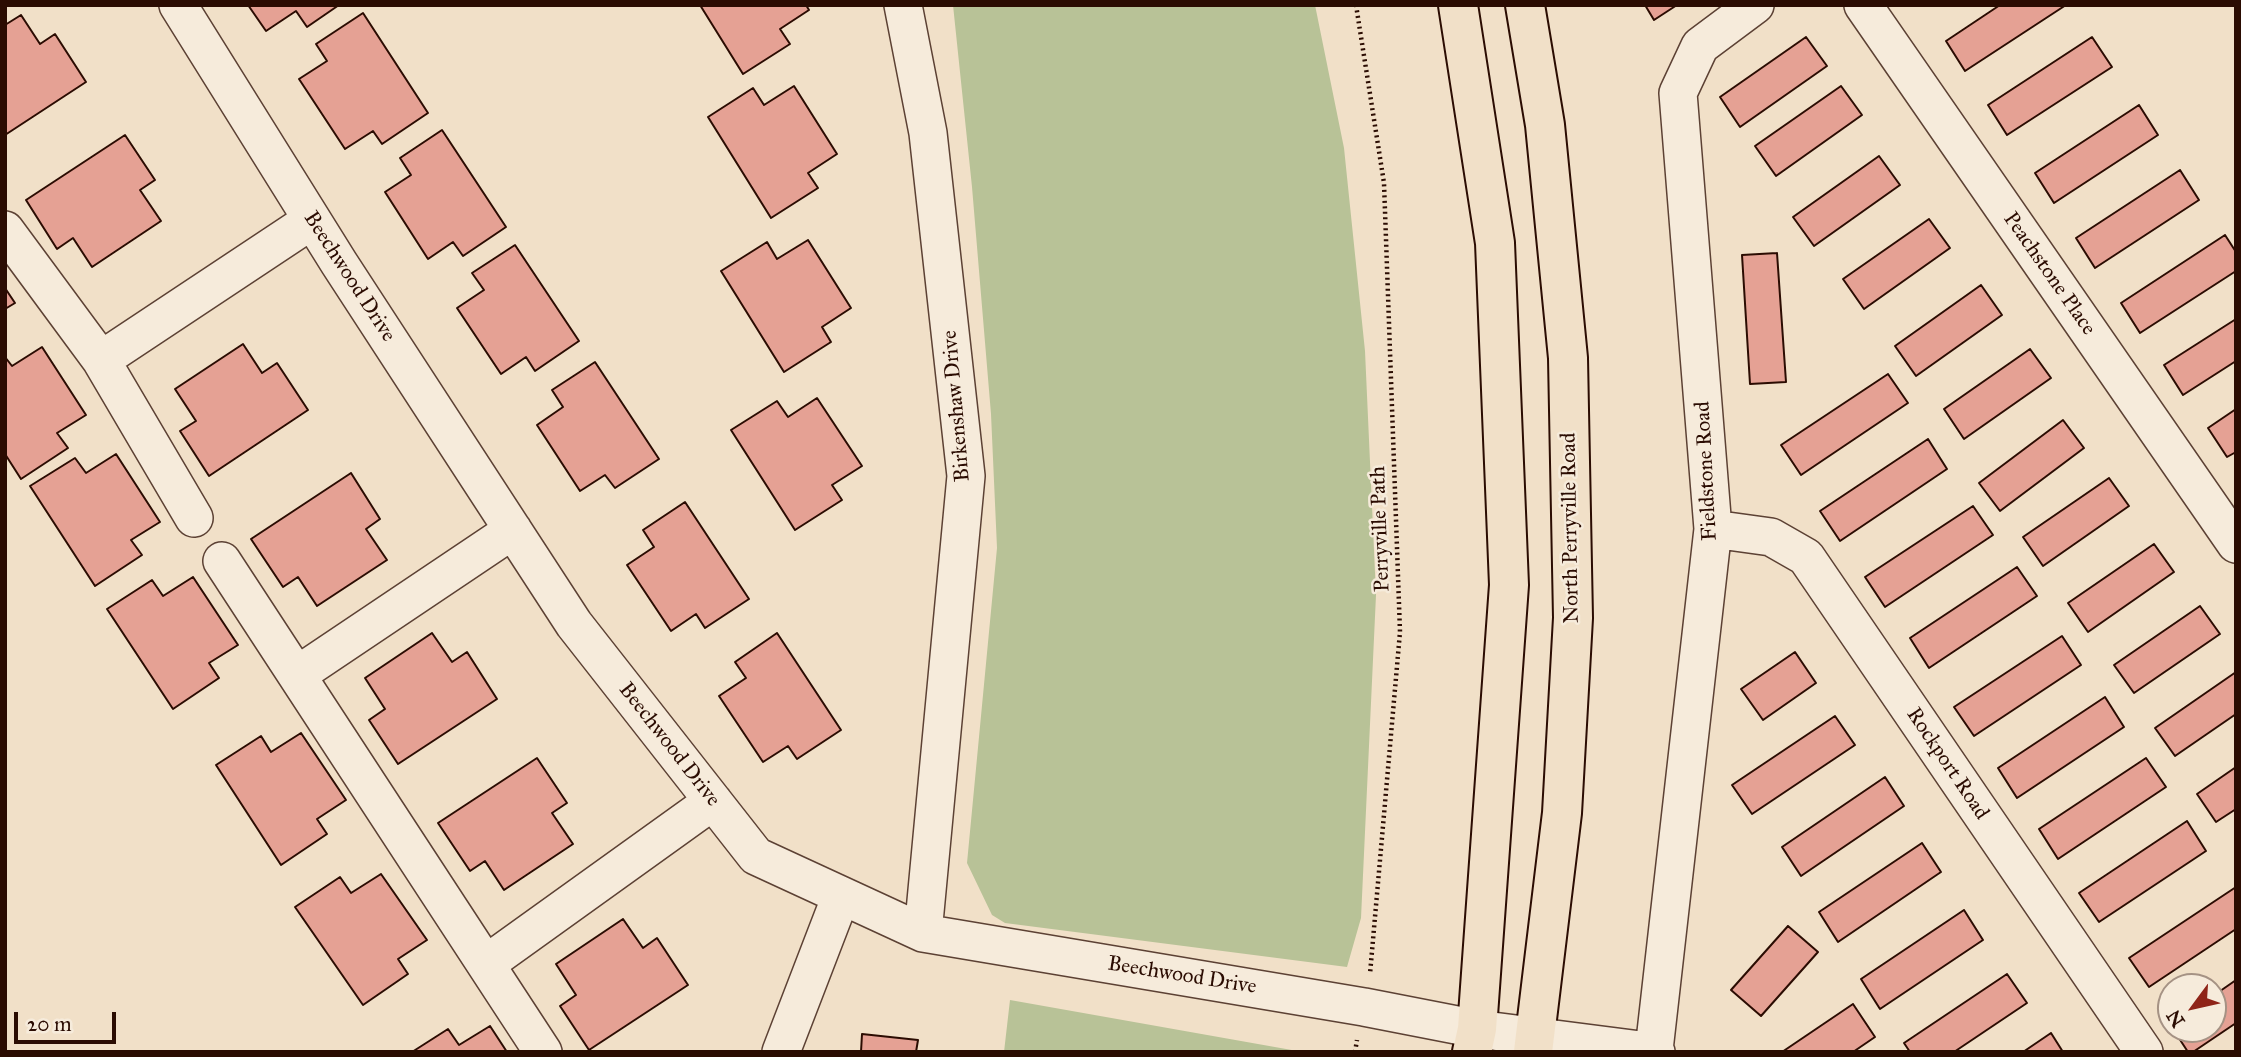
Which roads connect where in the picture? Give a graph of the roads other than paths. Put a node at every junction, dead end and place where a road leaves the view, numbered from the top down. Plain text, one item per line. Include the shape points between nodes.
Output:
1 (178, 5) edge
2 (903, 5) edge
3 (1458, 5) edge
4 (1525, 5) edge
5 (1755, 5) edge
6 (1863, 5) edge
7 (312, 220) junction
8 (5, 230) edge
9 (100, 359) junction
10 (194, 518) dead end
11 (1713, 529) junction
12 (513, 530) junction
13 (2236, 544) edge
14 (222, 561) dead end
15 (297, 675) junction
16 (713, 801) junction
17 (841, 896) junction
18 (923, 933) junction
19 (486, 964) junction
20 (1475, 1040) edge
21 (1535, 1044) edge
22 (1655, 1051) edge
23 (543, 1052) edge
24 (781, 1052) edge
25 (2144, 1052) edge

1 - 7 street, Beechwood Drive
2 - 18 street, Birkenshaw Drive via 928,133 966,476
3 - 20 main road via 1495,243 1509,585
4 - 21 main road, North Perryville Road via 1545,125 1568,358 1573,618 1562,813
5 - 11 street, Fieldstone Road via 1700,46 1678,93
6 - 13 street, Peachstone Place
7 - 9 street
7 - 12 street, Beechwood Drive
8 - 9 street
9 - 10 street
11 - 22 street, Fieldstone Road
11 - 25 street, Rockport Road via 1771,537 1806,556
12 - 15 street
12 - 16 street, Beechwood Drive via 573,624
14 - 15 street
15 - 19 street
16 - 17 street, Beechwood Drive via 756,856
16 - 19 street
17 - 18 street, Beechwood Drive
17 - 24 street
18 - 20 street, Beechwood Drive via 1364,1007
19 - 23 street
20 - 21 street, Beechwood Drive
21 - 22 street, Beechwood Drive

